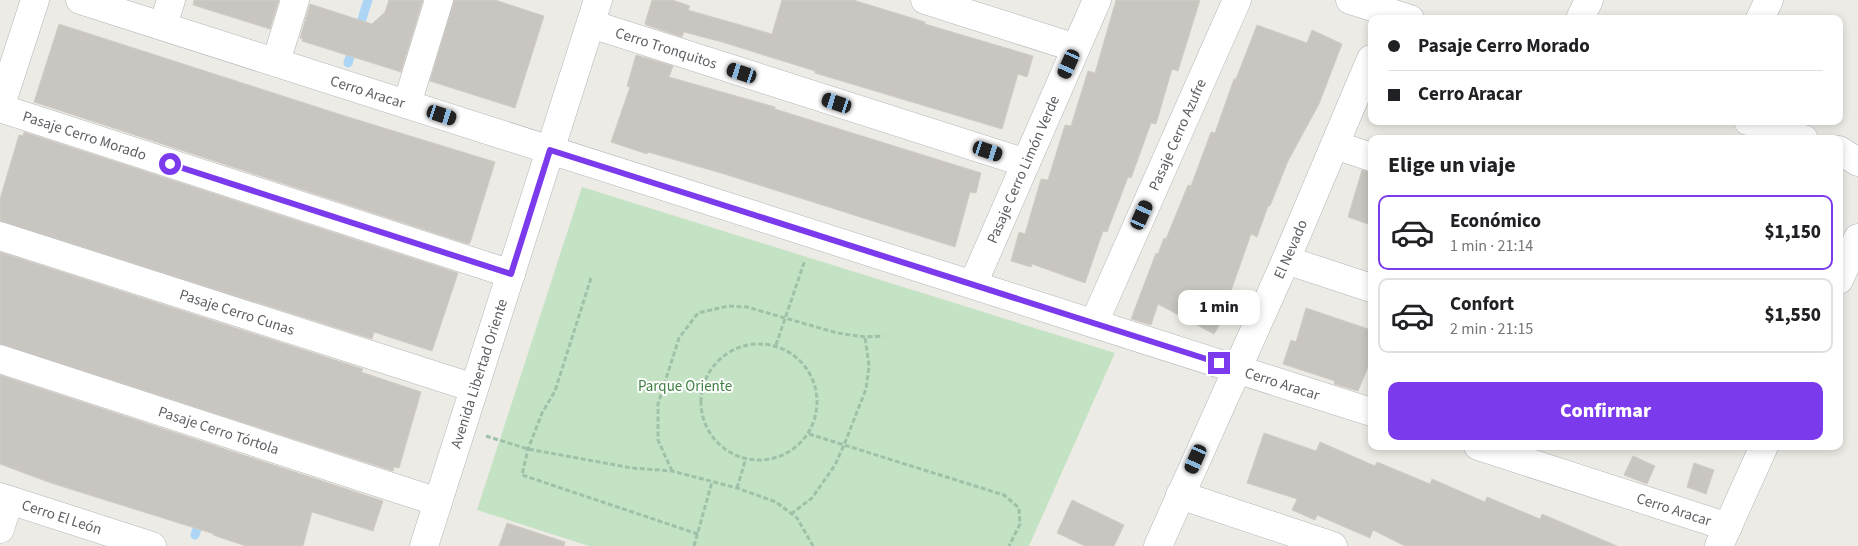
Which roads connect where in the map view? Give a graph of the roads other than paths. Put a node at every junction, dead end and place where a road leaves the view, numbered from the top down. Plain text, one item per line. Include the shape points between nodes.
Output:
1 (34, 0) edge
2 (80, 0) edge
3 (171, 0) edge
4 (295, 0) edge
5 (440, 0) edge
6 (925, 0) edge
7 (1097, 0) edge
8 (1237, 0) edge
9 (1350, 0) edge
10 (1589, 0) edge
11 (1769, 0) edge
12 (594, 12) edge
13 (1397, 13) edge
14 (1582, 15) edge
15 (1762, 15) edge
16 (163, 26) junction
17 (1076, 48) junction
18 (276, 62) junction
19 (1368, 67) edge
20 (406, 104) junction
21 (0, 108) edge
22 (1760, 125) edge
23 (1792, 135) edge
24 (1334, 145) junction
25 (550, 150) junction
26 (1843, 153) edge
27 (1368, 156) edge
28 (1858, 162) edge
29 (1026, 163) junction
30 (0, 236) edge
31 (1858, 238) edge
32 (1286, 260) junction
33 (1843, 271) edge
34 (511, 274) junction
35 (973, 284) junction
36 (1368, 287) edge
37 (1094, 323) junction
38 (0, 359) edge
39 (1237, 368) junction
40 (474, 388) junction
41 (1368, 411) edge
42 (1489, 450) edge
43 (1762, 450) edge
44 (1180, 495) junction
45 (5, 499) edge
46 (438, 502) junction
47 (0, 529) edge
48 (1724, 537) edge
49 (124, 542) edge
50 (152, 546) edge
51 (424, 546) edge
52 (1158, 546) edge
53 (1333, 546) edge

1 - 21 street
2 - 16 street, Cerro Aracar
3 - 16 street
4 - 18 street
5 - 20 street
6 - 17 street
7 - 17 street, Pasaje Cerro Limón Verde
8 - 37 street, Pasaje Cerro Azufre
9 - 13 street
10 - 14 street
11 - 15 street
12 - 25 street, Avenida Libertad Oriente
12 - 29 street, Cerro Tronquitos
16 - 18 street, Cerro Aracar
17 - 29 street, Pasaje Cerro Limón Verde
18 - 20 street, Cerro Aracar
19 - 24 street, El Nevado
20 - 25 street, Cerro Aracar
21 - 34 street, Pasaje Cerro Morado
22 - 23 street
24 - 27 street
24 - 32 street, El Nevado
25 - 34 street, Avenida Libertad Oriente
25 - 35 street, Cerro Aracar
26 - 28 street
29 - 35 street, Pasaje Cerro Limón Verde
30 - 40 street, Pasaje Cerro Cunas
31 - 33 street
32 - 36 street
32 - 39 street, El Nevado
34 - 40 street, Avenida Libertad Oriente
35 - 37 street, Cerro Aracar
37 - 39 street, Cerro Aracar
38 - 46 street, Pasaje Cerro Tórtola
39 - 41 street, Cerro Aracar
39 - 44 street, El Nevado
40 - 46 street, Avenida Libertad Oriente
42 - 48 street, Cerro Aracar
43 - 48 street
44 - 52 street, El Nevado
44 - 53 street
45 - 47 street
45 - 49 street, Cerro El León
46 - 51 street, Avenida Libertad Oriente
49 - 50 street, Cerro El León

